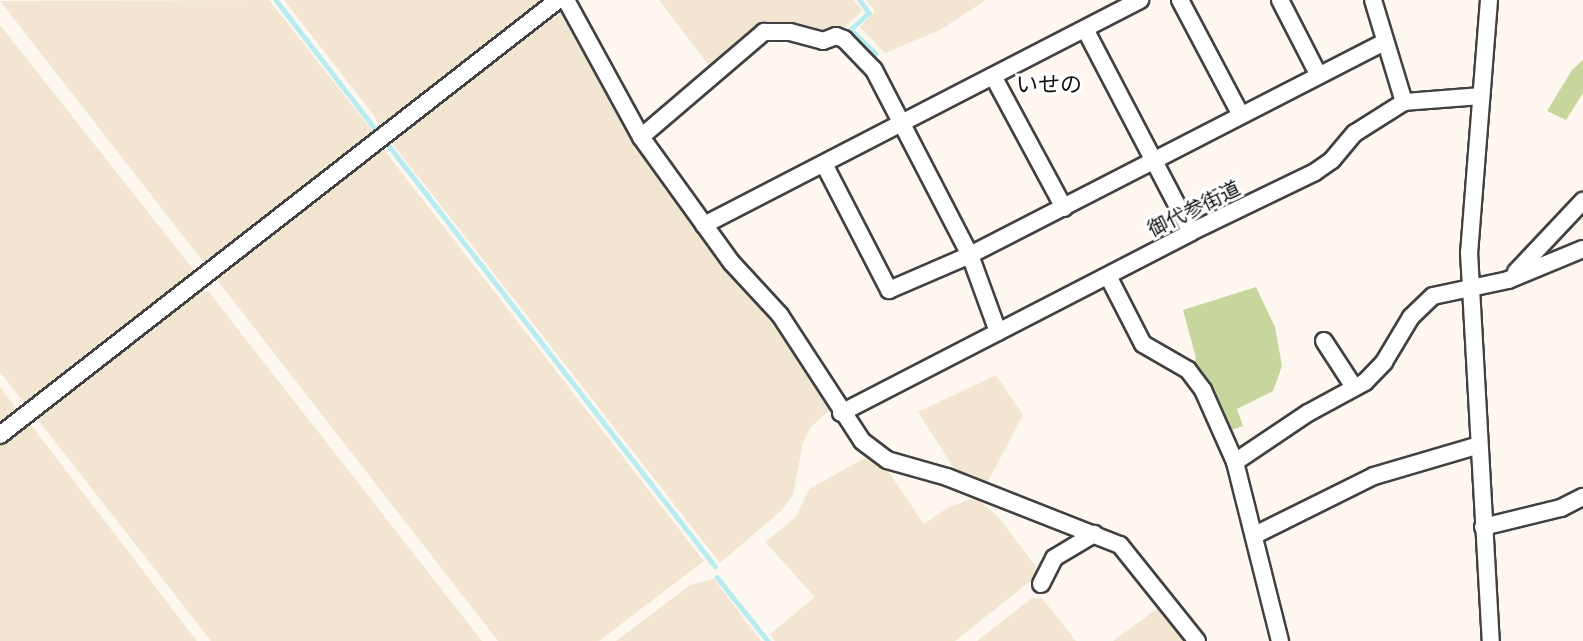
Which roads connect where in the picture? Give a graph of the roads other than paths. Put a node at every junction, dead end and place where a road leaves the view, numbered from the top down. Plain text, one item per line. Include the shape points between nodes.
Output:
1 (558, 0) edge
2 (566, 0) edge
3 (1140, 0) edge
4 (1180, 0) edge
5 (1280, 0) edge
6 (1373, 0) edge
7 (1489, 0) edge
8 (1085, 29) junction
9 (1385, 42) junction
10 (1318, 74) junction
11 (993, 76) junction
12 (1480, 96) junction
13 (1404, 102) junction
14 (1241, 115) junction
15 (901, 123) junction
16 (641, 137) junction
17 (1153, 160) junction
18 (824, 164) junction
19 (1583, 201) edge
20 (1064, 208) junction
21 (704, 225) junction
22 (1191, 232) junction
23 (1583, 249) edge
24 (970, 255) junction
25 (1108, 276) junction
26 (1508, 280) junction
27 (1470, 290) junction
28 (998, 332) junction
29 (1324, 341) dead end
30 (1354, 387) junction
31 (839, 411) junction
32 (0, 435) edge
33 (1479, 445) junction
34 (1235, 462) junction
35 (1583, 498) edge
36 (1483, 527) junction
37 (1094, 534) junction
38 (1255, 536) junction
39 (1041, 584) dead end
40 (1197, 641) edge
41 (1280, 641) edge
42 (1491, 641) edge

1 - 32 street
2 - 16 street
3 - 8 street
4 - 14 street
5 - 10 street
6 - 9 street
7 - 12 street
8 - 11 street
8 - 17 street
9 - 10 street
9 - 13 street
10 - 14 street
11 - 15 street
11 - 20 street
12 - 13 street, 御代参街道
12 - 27 street via 1469,223
13 - 22 street, 御代参街道 via 1355,133 1332,160 1315,172
14 - 17 street
15 - 16 street via 874,69 844,39 836,36 823,41 790,32 764,32
15 - 18 street
15 - 24 street
16 - 21 street
17 - 20 street
17 - 22 street
18 - 21 street
18 - 24 street via 889,290
19 - 26 street
20 - 24 street
21 - 31 street via 780,315 806,351
22 - 25 street, 御代参街道
23 - 26 street
24 - 28 street
25 - 28 street, 御代参街道
25 - 34 street via 1143,344 1188,370 1203,390
26 - 27 street
27 - 30 street via 1433,296 1420,306 1384,362
27 - 33 street
28 - 31 street, 御代参街道
29 - 30 street
30 - 34 street
31 - 37 street via 862,441 887,460 947,477
33 - 36 street
33 - 38 street via 1374,476
34 - 38 street
35 - 36 street via 1561,508
36 - 42 street
37 - 39 street via 1054,558
37 - 40 street via 1120,545 1130,554
38 - 41 street

